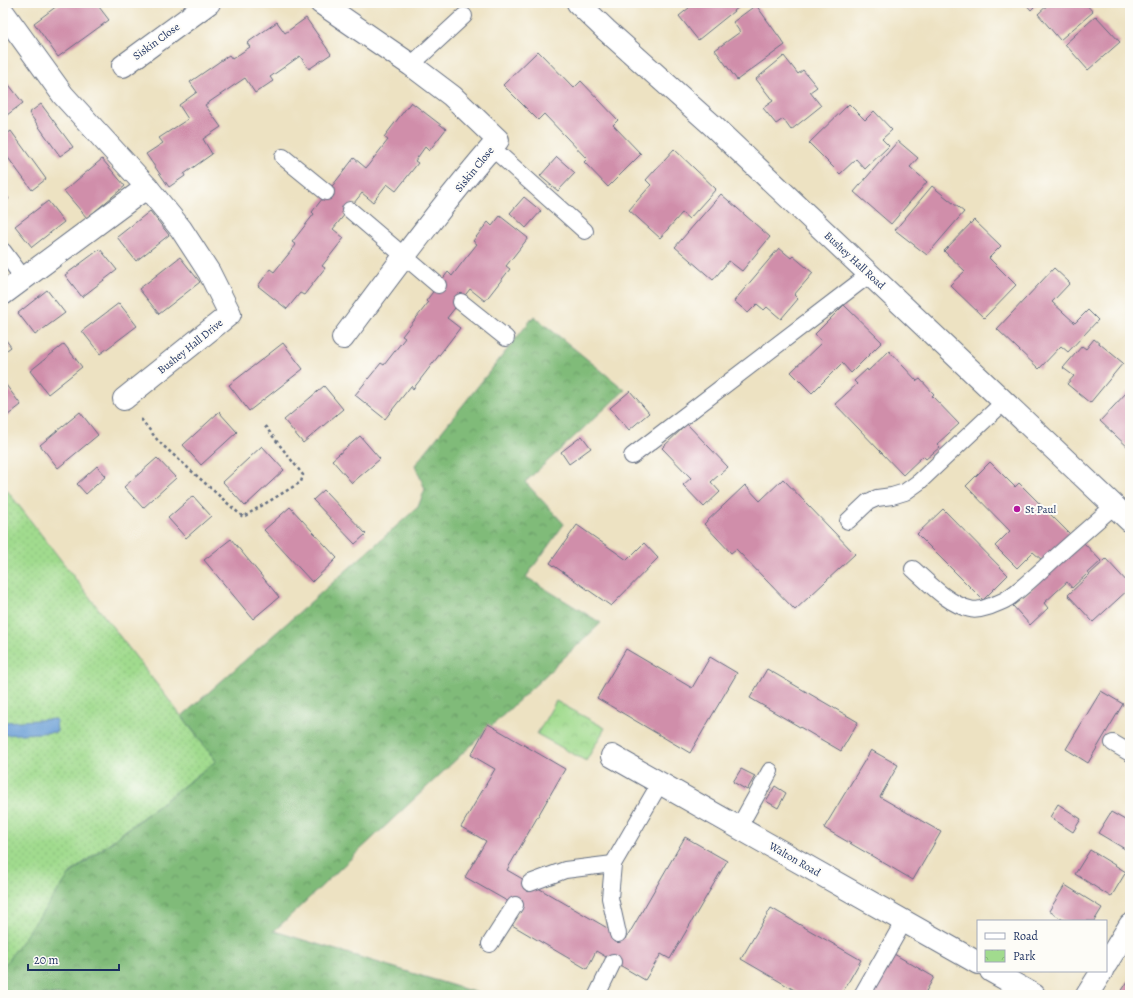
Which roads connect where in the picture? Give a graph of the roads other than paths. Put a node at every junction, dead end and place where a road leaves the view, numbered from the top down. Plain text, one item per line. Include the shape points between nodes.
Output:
1 (209, 3) edge
2 (321, 3) edge
3 (578, 3) edge
4 (3, 12) edge
5 (464, 16) dead end
6 (411, 65) junction
7 (123, 66) dead end
8 (491, 147) junction
9 (283, 157) dead end
10 (147, 187) junction
11 (326, 192) dead end
12 (350, 210) dead end
13 (585, 231) dead end
14 (3, 251) edge
15 (404, 256) junction
16 (870, 274) junction
17 (24, 278) junction
18 (438, 284) dead end
19 (3, 294) edge
20 (460, 302) dead end
21 (343, 338) dead end
22 (506, 338) dead end
23 (124, 399) road end
24 (1004, 402) junction
25 (632, 456) dead end
26 (1126, 516) edge
27 (848, 521) dead end
28 (913, 569) dead end
29 (1112, 743) dead end
30 (1130, 753) edge
31 (612, 756) dead end
32 (770, 771) dead end
33 (660, 783) junction
34 (738, 827) junction
35 (613, 864) junction
36 (530, 883) dead end
37 (514, 905) dead end
38 (904, 921) junction
39 (1130, 925) edge
40 (618, 934) dead end
41 (490, 944) dead end
42 (614, 962) dead end
43 (977, 962) edge
44 (1107, 962) edge
45 (993, 972) edge
46 (1101, 972) edge
47 (597, 995) edge
48 (862, 995) edge
49 (1034, 995) edge
50 (1087, 995) edge

1 - 7 street, Siskin Close
2 - 6 street, Siskin Close
3 - 16 street, Bushey Hall Road
4 - 10 street, Bushey Hall Drive via 63,95
5 - 6 lane
6 - 8 street, Siskin Close via 452,96 498,140
8 - 13 lane
8 - 15 street, Siskin Close
9 - 11 lane
10 - 17 street
10 - 23 street, Bushey Hall Drive via 181,229 209,272 230,314
12 - 15 lane
14 - 17 lane
15 - 18 lane
15 - 21 street, Siskin Close
16 - 24 street, Bushey Hall Road
16 - 25 lane
17 - 19 street
20 - 22 lane
24 - 26 street, Bushey Hall Road
24 - 27 lane via 919,482 905,492 868,502
26 - 28 lane via 1005,600 982,609 970,610 956,604
29 - 30 lane
31 - 33 street, Walton Road
32 - 34 lane
33 - 34 street, Walton Road
33 - 35 lane
34 - 38 street, Walton Road
35 - 36 lane via 565,870
35 - 40 lane via 610,898
37 - 41 lane
38 - 43 street, Walton Road
38 - 48 lane
39 - 44 street
42 - 47 lane
45 - 49 street
46 - 50 street

